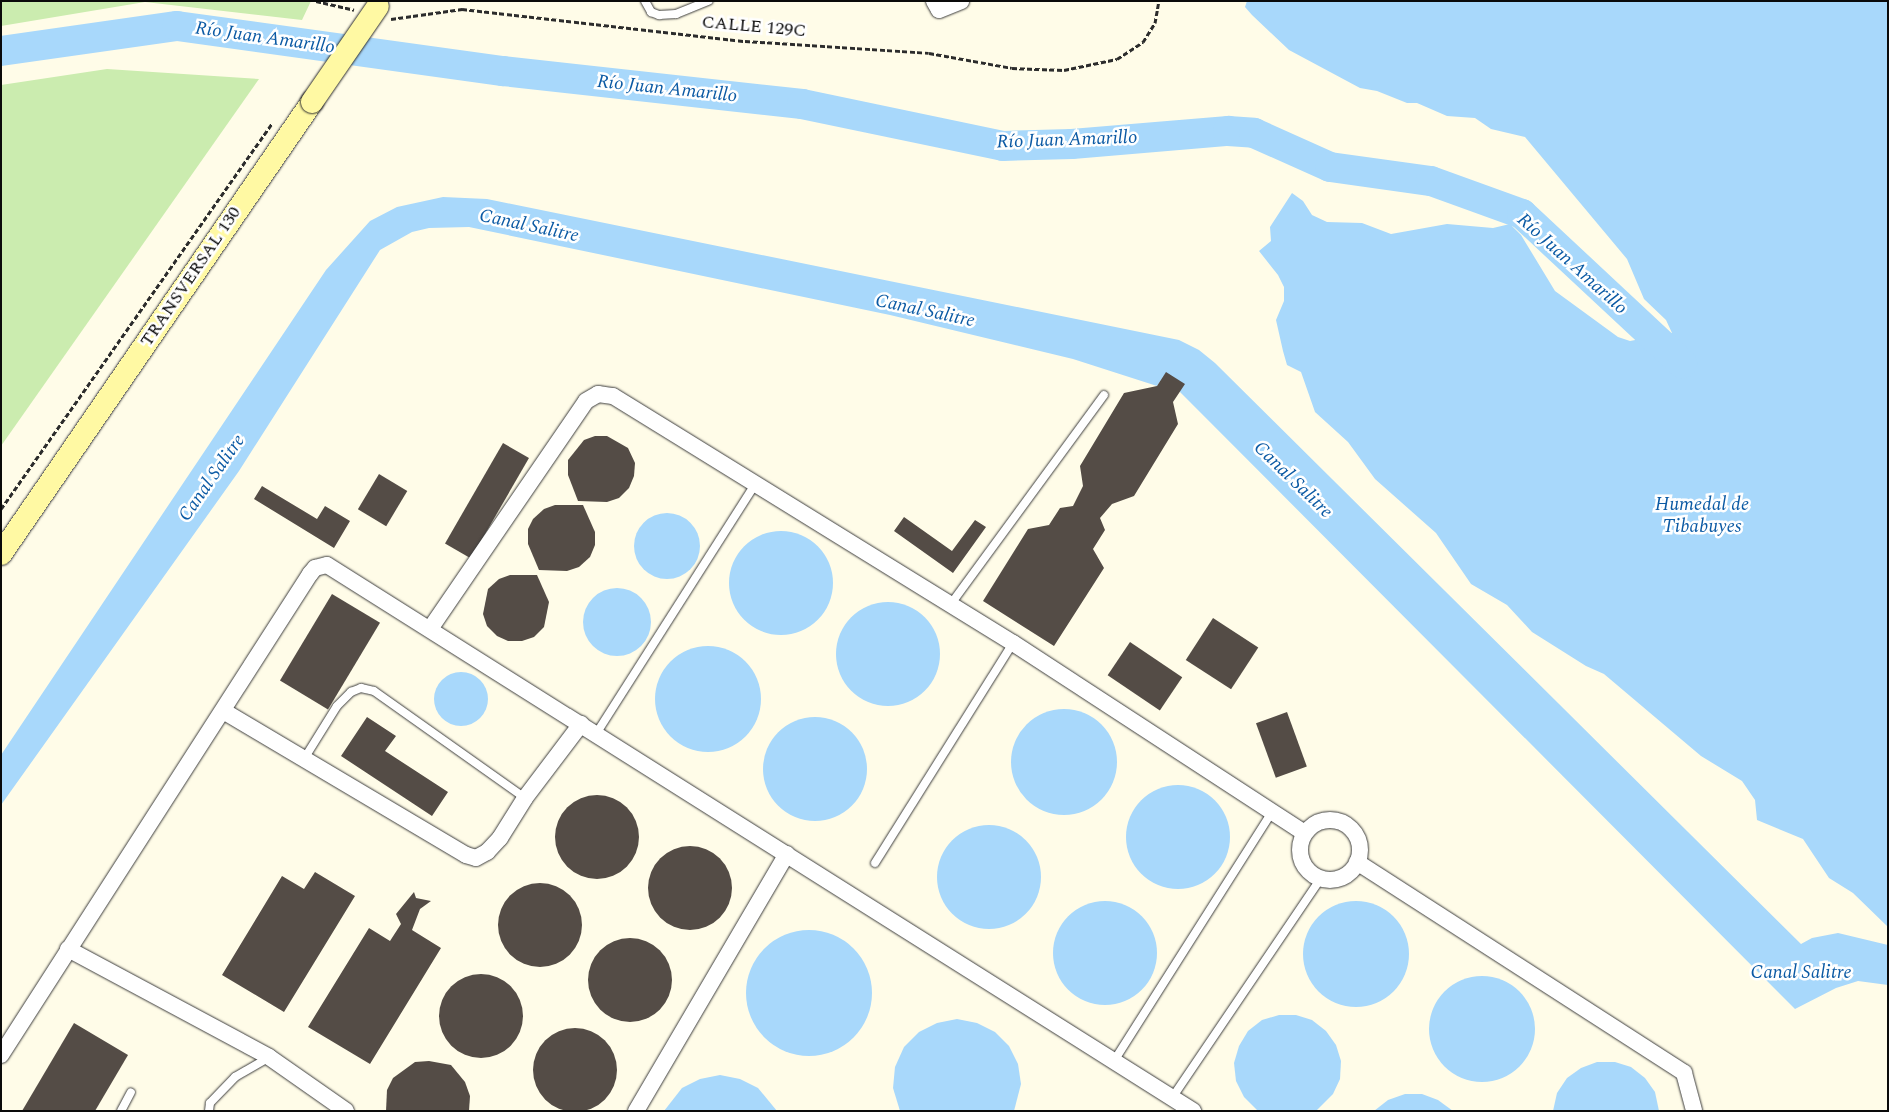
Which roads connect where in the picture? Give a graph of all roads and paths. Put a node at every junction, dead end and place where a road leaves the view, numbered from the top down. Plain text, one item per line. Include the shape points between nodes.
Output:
1 (316, 1) edge
2 (645, 1) edge
3 (961, 1) edge
4 (1159, 1) edge
5 (707, 2) edge
6 (936, 6) edge
7 (376, 10) edge
8 (276, 118) dead end
9 (1104, 395) dead end
10 (755, 484) junction
11 (1, 509) edge
12 (1, 554) edge
13 (951, 604) junction
14 (430, 630) junction
15 (1013, 643) junction
16 (225, 712) junction
17 (581, 724) junction
18 (596, 734) junction
19 (304, 759) junction
20 (525, 798) junction
21 (1272, 812) junction
22 (1304, 833) junction
23 (787, 854) junction
24 (1357, 862) junction
25 (875, 863) dead end
26 (1320, 879) junction
27 (68, 949) junction
28 (1, 1055) edge
29 (269, 1057) junction
30 (1114, 1061) junction
31 (131, 1092) dead end
32 (1172, 1098) junction
33 (121, 1111) edge
34 (209, 1111) edge
35 (346, 1111) edge
36 (636, 1111) edge
37 (1193, 1111) edge
38 (1694, 1111) edge

1 - 7 path, CALLE 129C
2 - 5 lane via 651,12 659,15 676,14
3 - 6 street
4 - 7 path, CALLE 129C via 1155,24 1143,42 1117,59 1064,70 1012,68 929,53 745,41 462,10
7 - 12 main road, TRANSVERSAL 130, bridge
8 - 11 path
9 - 13 lane
10 - 13 street
10 - 14 street via 613,396 598,394 586,401
10 - 18 lane
13 - 15 street
14 - 16 street via 335,569 322,565 310,574
14 - 17 street
15 - 21 street
15 - 25 lane
16 - 19 street
16 - 27 street
17 - 18 street
17 - 20 street
18 - 23 street
19 - 20 street via 476,858 500,838
19 - 20 lane via 337,706 351,692 361,688 374,691
21 - 22 street
21 - 30 lane
22 - 24 street via 1323,820 1345,824 1358,840
22 - 26 street via 1300,843 1301,859 1310,873
23 - 30 street
23 - 36 street
24 - 26 street via 1342,878
24 - 38 street via 1684,1073
26 - 32 lane
27 - 28 street
27 - 29 street
29 - 34 lane via 235,1077 210,1103
29 - 35 street
30 - 32 street
31 - 33 lane
32 - 37 street

